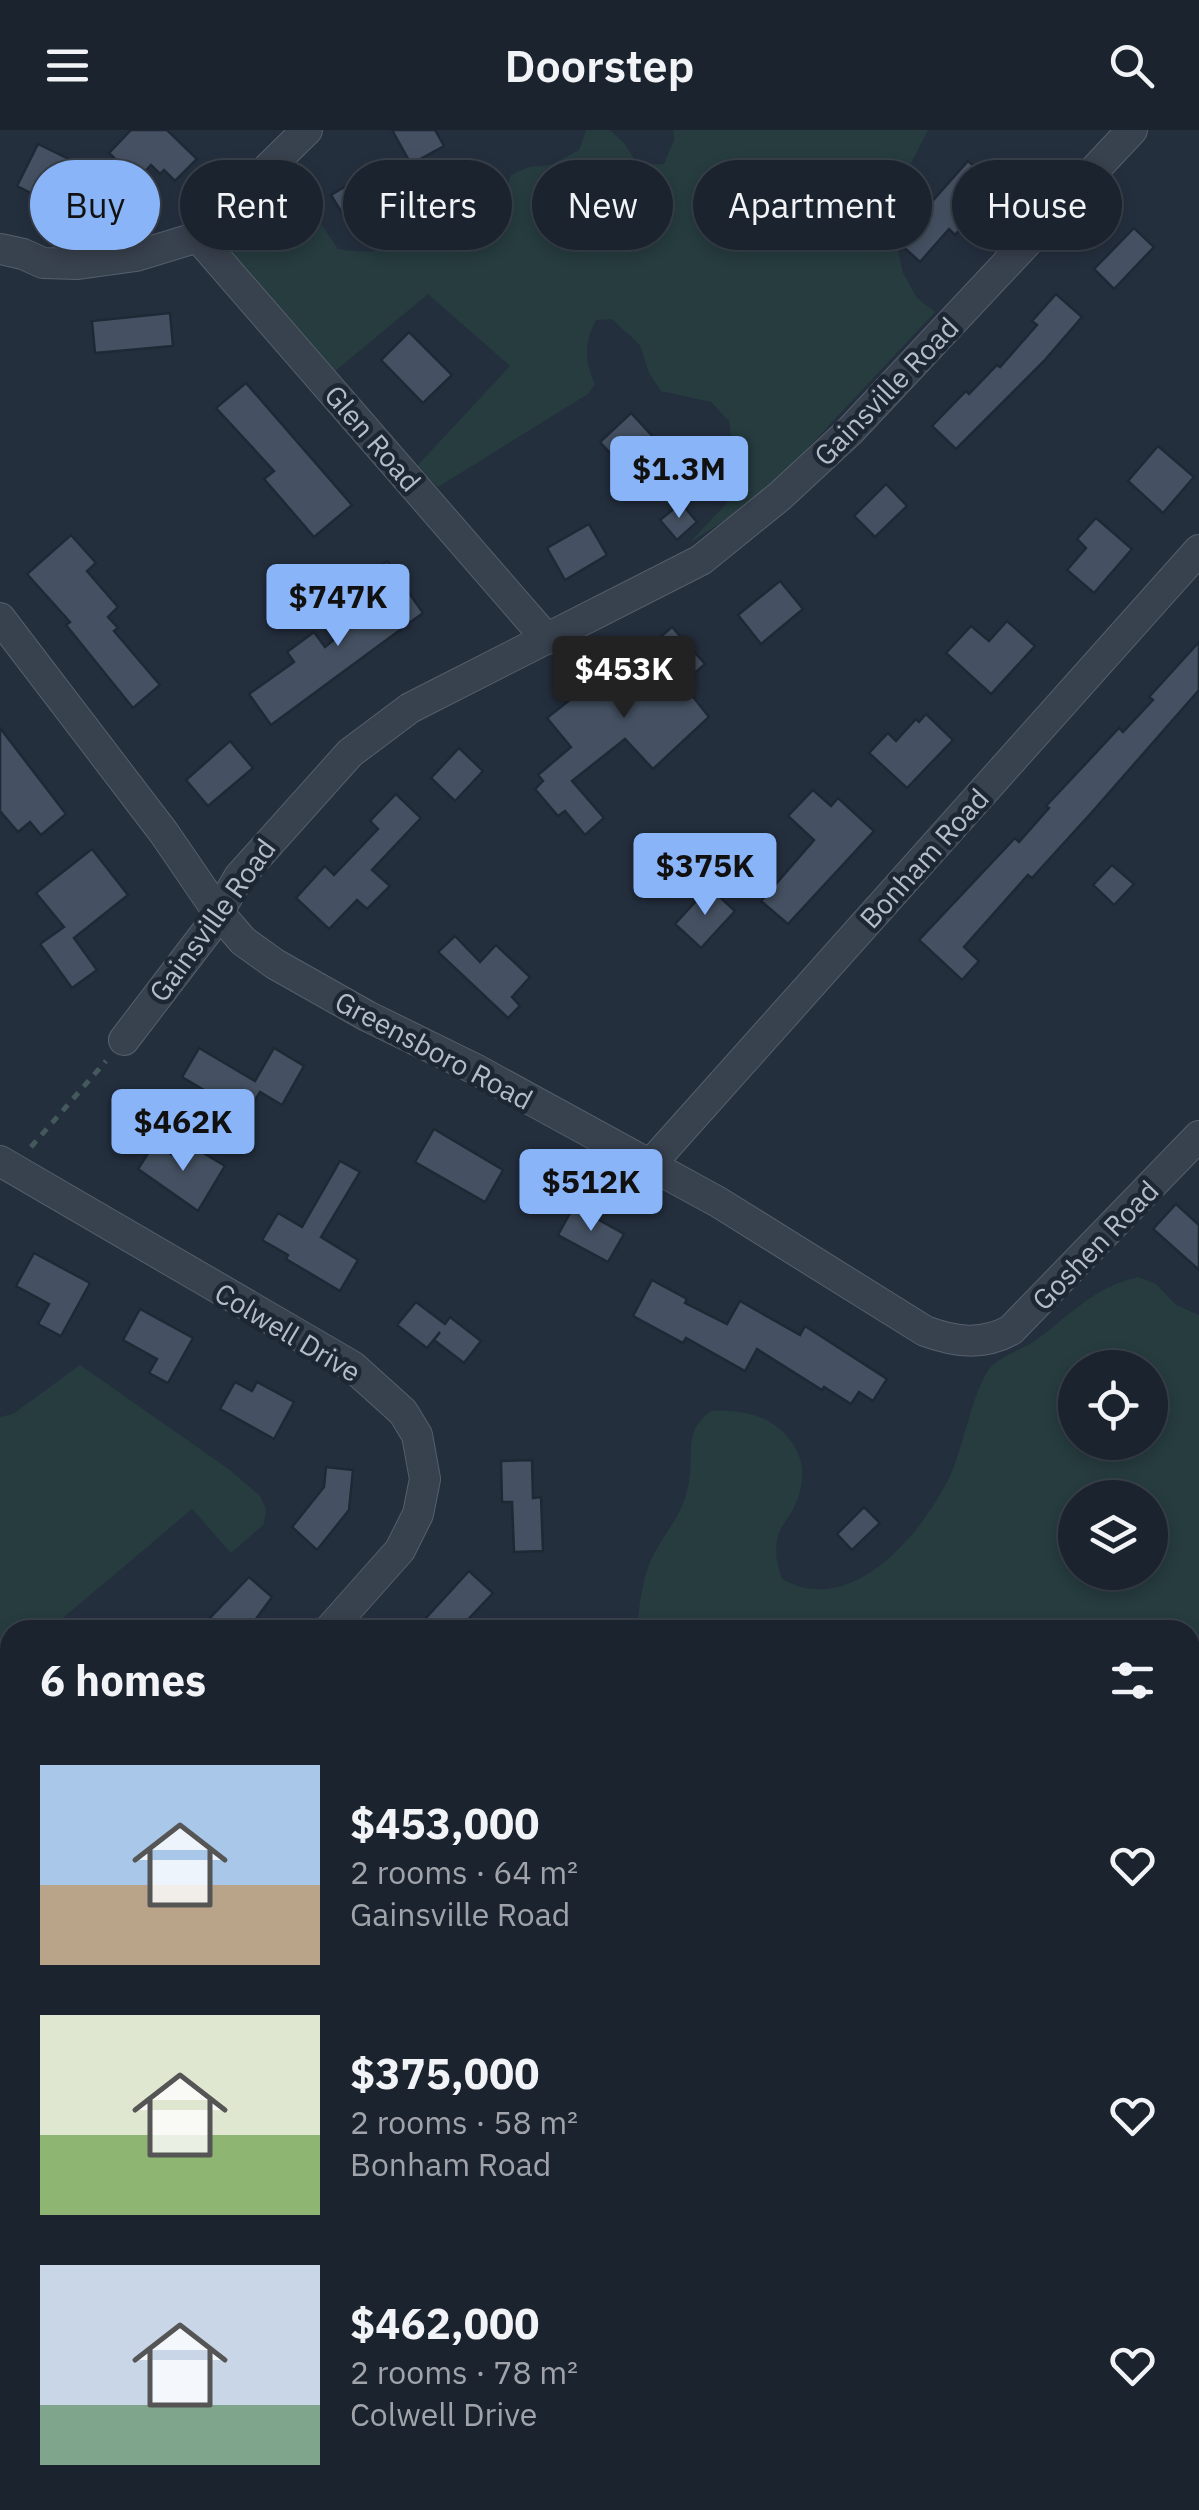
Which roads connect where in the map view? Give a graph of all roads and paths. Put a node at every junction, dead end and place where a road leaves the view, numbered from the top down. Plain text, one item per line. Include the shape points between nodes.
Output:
1 (308, 130) edge
2 (1132, 130) edge
3 (277, 160) edge
4 (180, 243) edge
5 (0, 249) edge
6 (209, 250) edge
7 (1199, 550) edge
8 (0, 618) edge
9 (547, 639) junction
10 (218, 912) junction
11 (124, 1040) joint
12 (1199, 1136) edge
13 (6, 1165) edge
14 (649, 1166) junction
15 (983, 1342) joint
16 (338, 1620) edge

1 - 3 street
2 - 9 street, Gainsville Road via 850,431 780,496 701,560
4 - 5 street via 78,264 43,263
6 - 9 street, Glen Road
7 - 14 street, Bonham Road
8 - 10 street, Greensboro Road
9 - 10 street, Gainsville Road via 410,708 350,753 253,860
10 - 11 street, Gainsville Road
10 - 14 street, Greensboro Road via 275,964
11 - 13 path
12 - 15 street, Goshen Road via 1020,1322
13 - 16 street, Colwell Drive via 352,1366 403,1412 417,1435 425,1479 418,1514 400,1550
14 - 15 street, Greensboro Road via 925,1331

